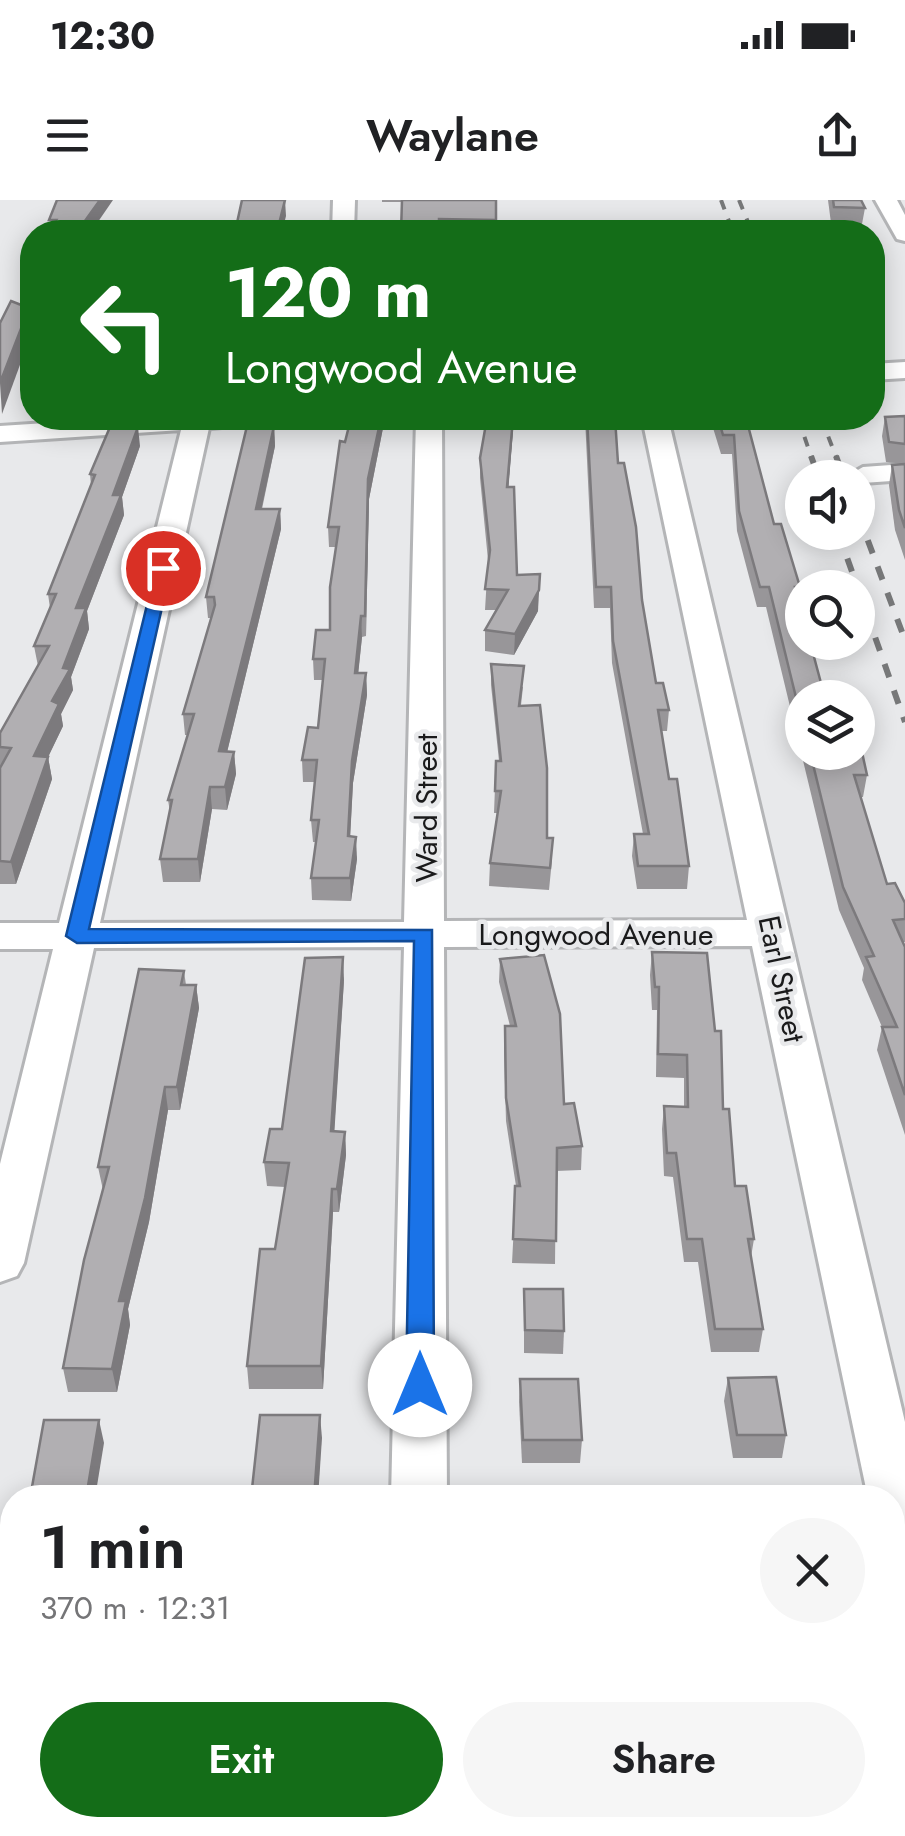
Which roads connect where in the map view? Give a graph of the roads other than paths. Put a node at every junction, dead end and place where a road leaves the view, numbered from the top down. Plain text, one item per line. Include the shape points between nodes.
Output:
1 (886, 200) edge
2 (905, 234) edge
3 (58, 430) edge
4 (213, 430) edge
5 (429, 430) edge
6 (659, 430) edge
7 (0, 434) edge
8 (905, 472) edge
9 (875, 474) edge
10 (772, 933) junction
11 (424, 934) junction
12 (0, 936) edge
13 (77, 936) junction
14 (0, 1263) edge
15 (419, 1485) edge
16 (893, 1485) edge

1 - 2 street
3 - 7 street
4 - 13 street
5 - 11 street, Ward Street
6 - 10 street, Earl Street
8 - 9 street
10 - 11 street, Longwood Avenue
10 - 16 street, Earl Street
11 - 13 street, Longwood Avenue
11 - 15 street, Ward Street
12 - 13 street, Longwood Avenue
13 - 14 street

